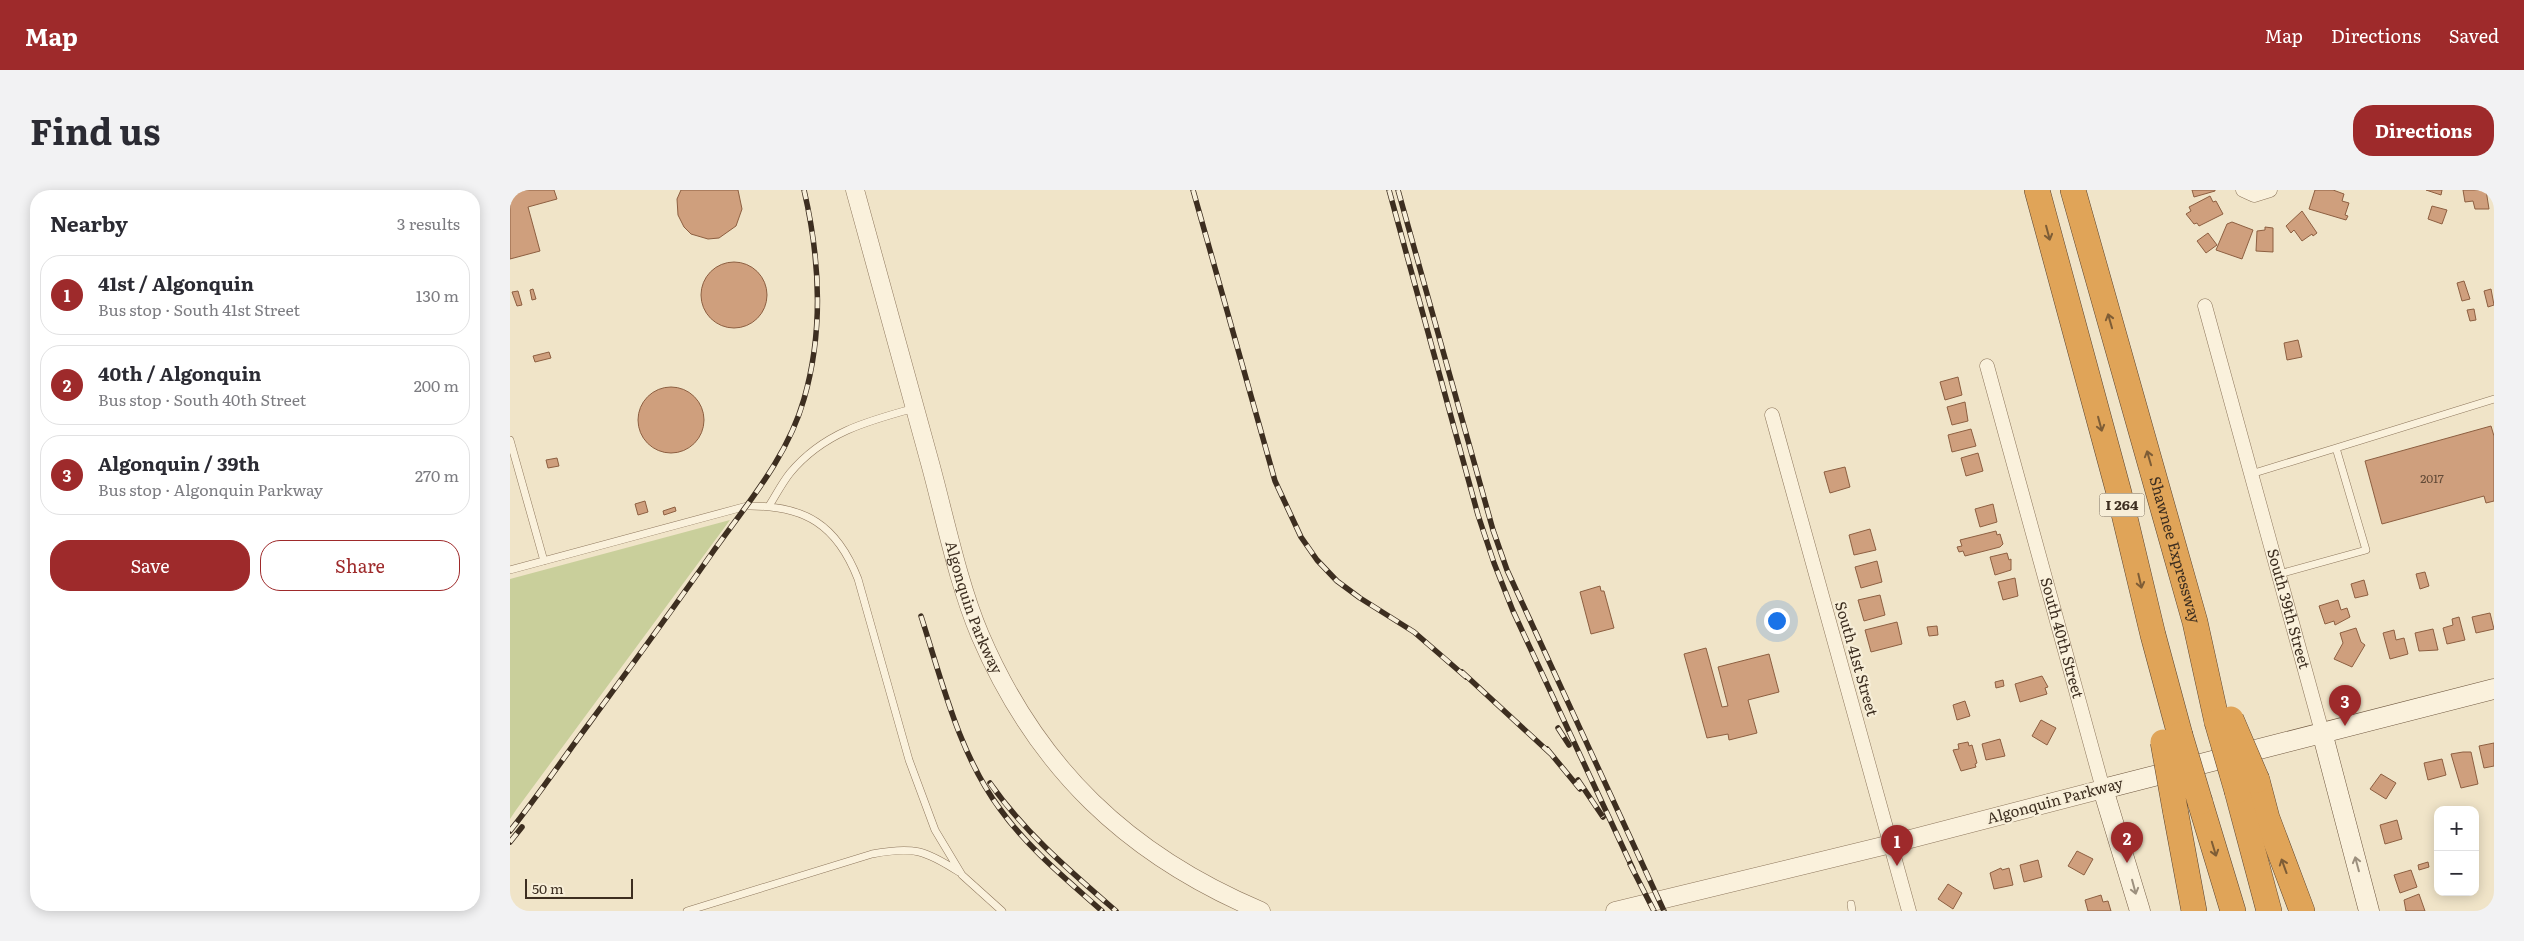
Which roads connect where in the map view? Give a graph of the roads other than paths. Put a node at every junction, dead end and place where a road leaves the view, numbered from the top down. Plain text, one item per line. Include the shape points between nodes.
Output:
1 (2037, 190) edge
2 (2073, 190) edge
3 (2243, 190) edge
4 (2270, 190) edge
5 (859, 191) edge
6 (2205, 306) dead end
7 (1987, 366) dead end
8 (2494, 399) edge
9 (915, 408) junction
10 (1772, 415) dead end
11 (510, 440) edge
12 (2336, 448) junction
13 (2251, 474) junction
14 (769, 506) junction
15 (544, 561) junction
16 (510, 570) edge
17 (2279, 574) junction
18 (2494, 689) edge
19 (2322, 732) junction
20 (2171, 738) junction
21 (2247, 786) junction
22 (2103, 789) junction
23 (1891, 844) junction
24 (962, 875) junction
25 (687, 911) edge
26 (1002, 911) edge
27 (1262, 911) edge
28 (1615, 911) edge
29 (1909, 911) edge
30 (2140, 911) edge
31 (2194, 911) edge
32 (2233, 911) edge
33 (2269, 911) edge
34 (2302, 911) edge
35 (2369, 911) edge

1 -> 20 highway, I 264 via 2119,493 2153,635
21 -> 2 highway, Shawnee Expressway / I 264, bridge via 2195,622
3 - 4 street via 2254,195
5 - 9 street, Algonquin Parkway
6 - 13 street, South 39th Street
7 - 22 street, South 40th Street
8 - 12 lane
9 - 14 lane via 849,428 827,440 791,472
9 - 27 street, Algonquin Parkway via 971,611 1011,699 1031,730 1093,804 1133,839 1172,867
10 - 23 street, South 41st Street
11 - 15 lane
12 - 13 lane
12 - 17 lane via 2366,550
13 - 17 street, South 39th Street
14 - 15 lane via 747,506 720,512
14 - 24 lane via 789,510 820,524 835,535 849,556 927,811
15 - 16 lane
17 - 19 street, South 39th Street
18 - 19 main road, Algonquin Parkway
19 - 22 main road, Algonquin Parkway
35 -> 19 main road, South 39th Street
20 - 31 highway, bridge via 2175,809
20 -> 32 highway, bridge via 2200,802
21 - 33 highway, Shawnee Expressway / I 264
34 -> 21 highway via 2267,818
22 - 23 street, Algonquin Parkway
22 -> 30 main road, South 40th Street
23 - 28 street, Algonquin Parkway
23 - 29 street, South 41st Street
24 - 25 lane via 933,855 916,850 891,850
24 - 26 lane

